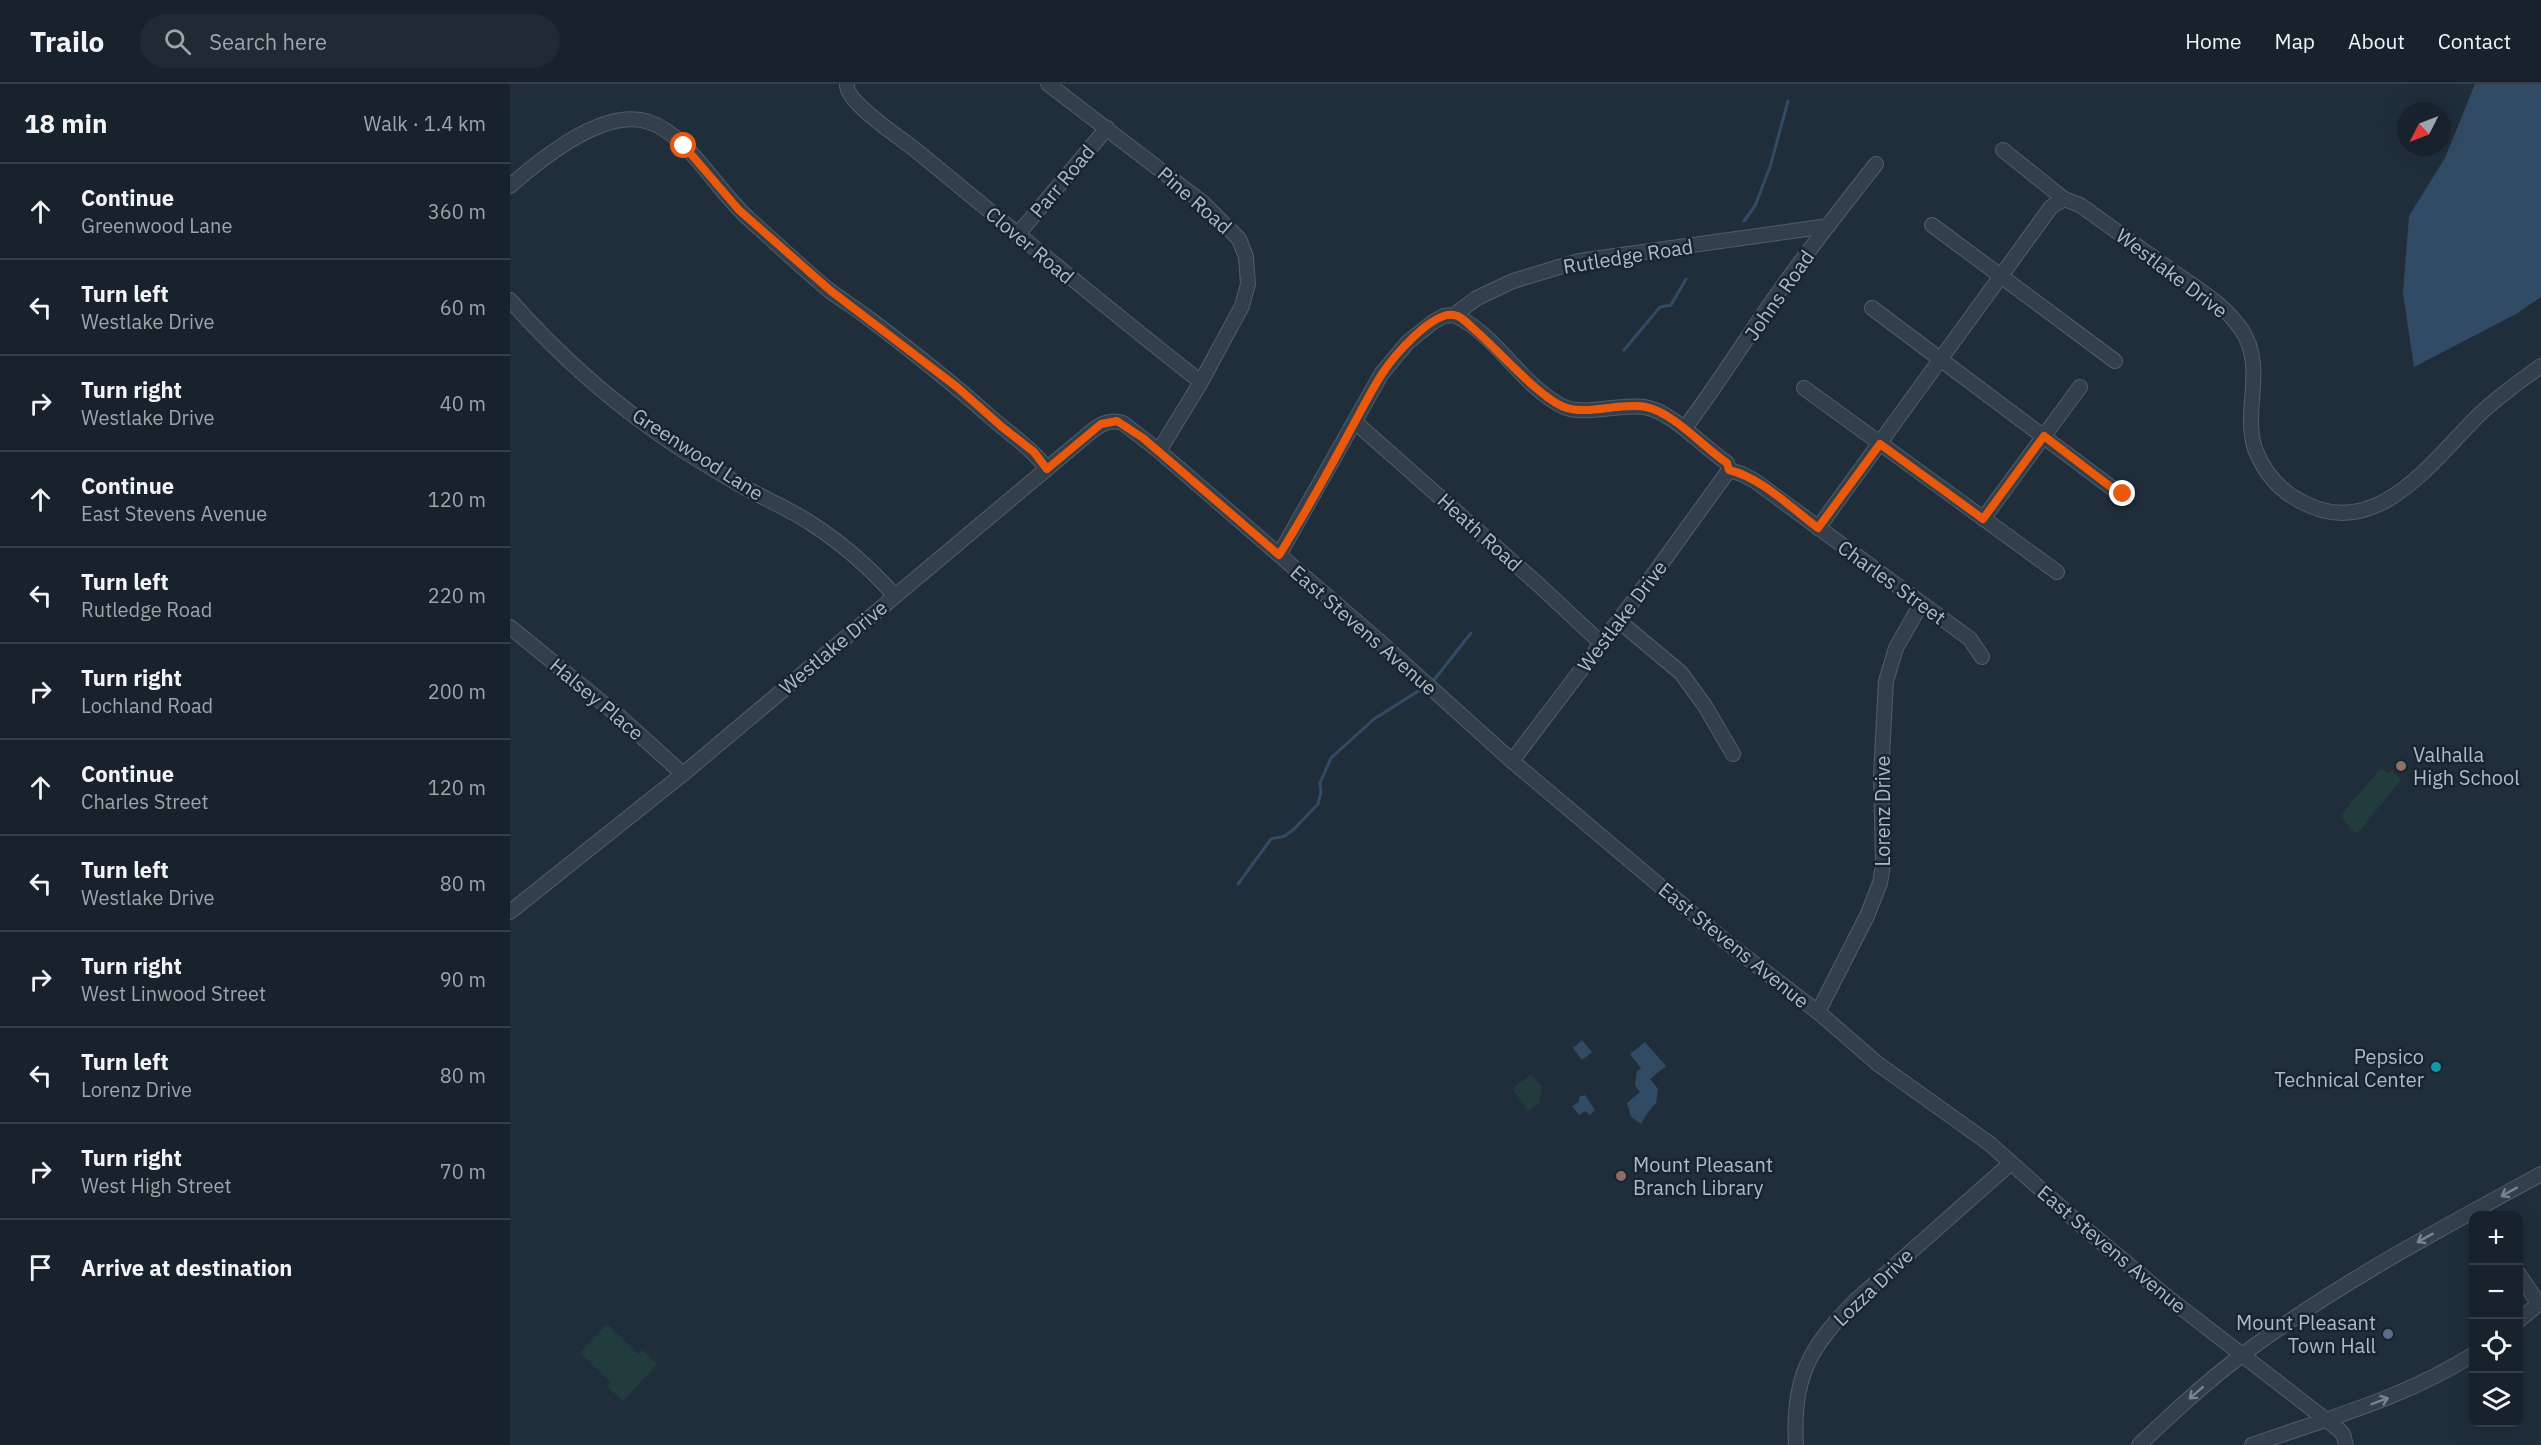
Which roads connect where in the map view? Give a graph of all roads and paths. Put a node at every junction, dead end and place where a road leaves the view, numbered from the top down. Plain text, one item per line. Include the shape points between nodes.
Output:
1 (848, 84) edge
2 (1048, 84) edge
3 (1107, 128) junction
4 (2003, 150) dead end
5 (1876, 164) dead end
6 (510, 186) edge
7 (2064, 199) junction
8 (1932, 225) dead end
9 (1828, 226) junction
10 (1018, 234) junction
11 (2001, 276) junction
12 (510, 300) edge
13 (1872, 308) dead end
14 (1454, 315) junction
15 (1941, 359) junction
16 (2115, 361) dead end
17 (2541, 366) edge
18 (1201, 382) junction
19 (2080, 387) dead end
20 (1804, 388) dead end
21 (1355, 422) junction
22 (1685, 428) junction
23 (2044, 436) junction
24 (1880, 444) junction
25 (1159, 451) junction
26 (1047, 469) junction
27 (1729, 470) junction
28 (2126, 494) dead end
29 (1983, 519) junction
30 (1818, 528) junction
31 (1279, 555) junction
32 (2057, 572) dead end
33 (895, 596) junction
34 (1921, 604) junction
35 (1619, 621) junction
36 (510, 627) edge
37 (1602, 644) junction
38 (1982, 657) dead end
39 (1732, 754) dead end
40 (1512, 761) junction
41 (682, 774) junction
42 (510, 912) edge
43 (1818, 1012) junction
44 (2011, 1163) junction
45 (2541, 1174) edge
46 (2481, 1211) edge
47 (2469, 1218) edge
48 (2523, 1280) edge
49 (2540, 1303) edge
50 (2520, 1319) edge
51 (2241, 1356) junction
52 (2469, 1357) edge
53 (2325, 1420) junction
54 (1796, 1445) edge
55 (2139, 1445) edge
56 (2252, 1445) edge
57 (2346, 1445) edge

1 - 10 street, Clover Road via 848,93 860,106
2 - 3 street, Pine Road
3 - 10 street, Parr Road
3 - 18 street, Pine Road via 1202,202 1239,239 1246,257 1248,284 1242,306
4 - 7 street
5 - 9 street, Johns Road
6 - 26 street via 556,151 604,123 621,119 647,121 662,128 684,146 739,210 822,284 957,387 1034,452
7 - 11 street via 2051,207
7 - 17 street, Westlake Drive via 2080,205 2210,298 2241,329 2254,365 2252,433 2257,452 2274,481 2285,491 2323,511 2344,513 2385,503 2420,475 2496,400
8 - 11 street
9 - 14 street, Rutledge Road via 1579,261 1513,281
9 - 22 street, Johns Road
10 - 18 street, Clover Road
11 - 15 street
11 - 16 street
12 - 33 street, Greenwood Lane via 583,374 659,434 812,524 847,550
13 - 15 street
14 - 21 street, Rutledge Road via 1433,322 1398,353 1382,373
14 - 22 street, Charles Street via 1494,346 1548,398 1565,408 1644,407
15 - 23 street
15 - 24 street
18 - 25 street, Pine Road
19 - 23 street
20 - 24 street
21 - 31 street, Rutledge Road
21 - 37 street, Heath Road
22 - 27 street, Charles Street via 1727,463
23 - 28 street via 2116,491
23 - 29 street
24 - 29 street
24 - 30 street
25 - 26 street, Westlake Drive via 1123,423 1111,420
25 - 31 street, East Stevens Avenue
26 - 33 street, Westlake Drive
27 - 30 street, Charles Street via 1755,481
27 - 35 street, Westlake Drive
29 - 32 street
30 - 34 street, Charles Street
31 - 40 street, East Stevens Avenue
33 - 41 street, Westlake Drive
34 - 38 street, Charles Street via 1970,639
34 - 43 street, Lorenz Drive via 1896,648 1886,681 1880,883
35 - 37 street, Westlake Drive
35 - 39 street via 1681,673
36 - 41 street, Halsey Place
37 - 40 street, Westlake Drive
40 - 43 street, East Stevens Avenue via 1730,945
41 - 42 street, Westlake Drive
43 - 44 street, East Stevens Avenue via 1878,1064 1964,1124
44 - 51 street, East Stevens Avenue
44 - 54 street, Lozza Drive via 1835,1321 1803,1373 1794,1413
45 -> 46 street
47 -> 51 street via 2370,1269
48 - 49 street
49 - 50 street
51 - 53 street, East Stevens Avenue
51 -> 55 street
53 -> 52 street via 2402,1392
53 - 56 street
53 - 57 street, East Stevens Avenue via 2343,1434

